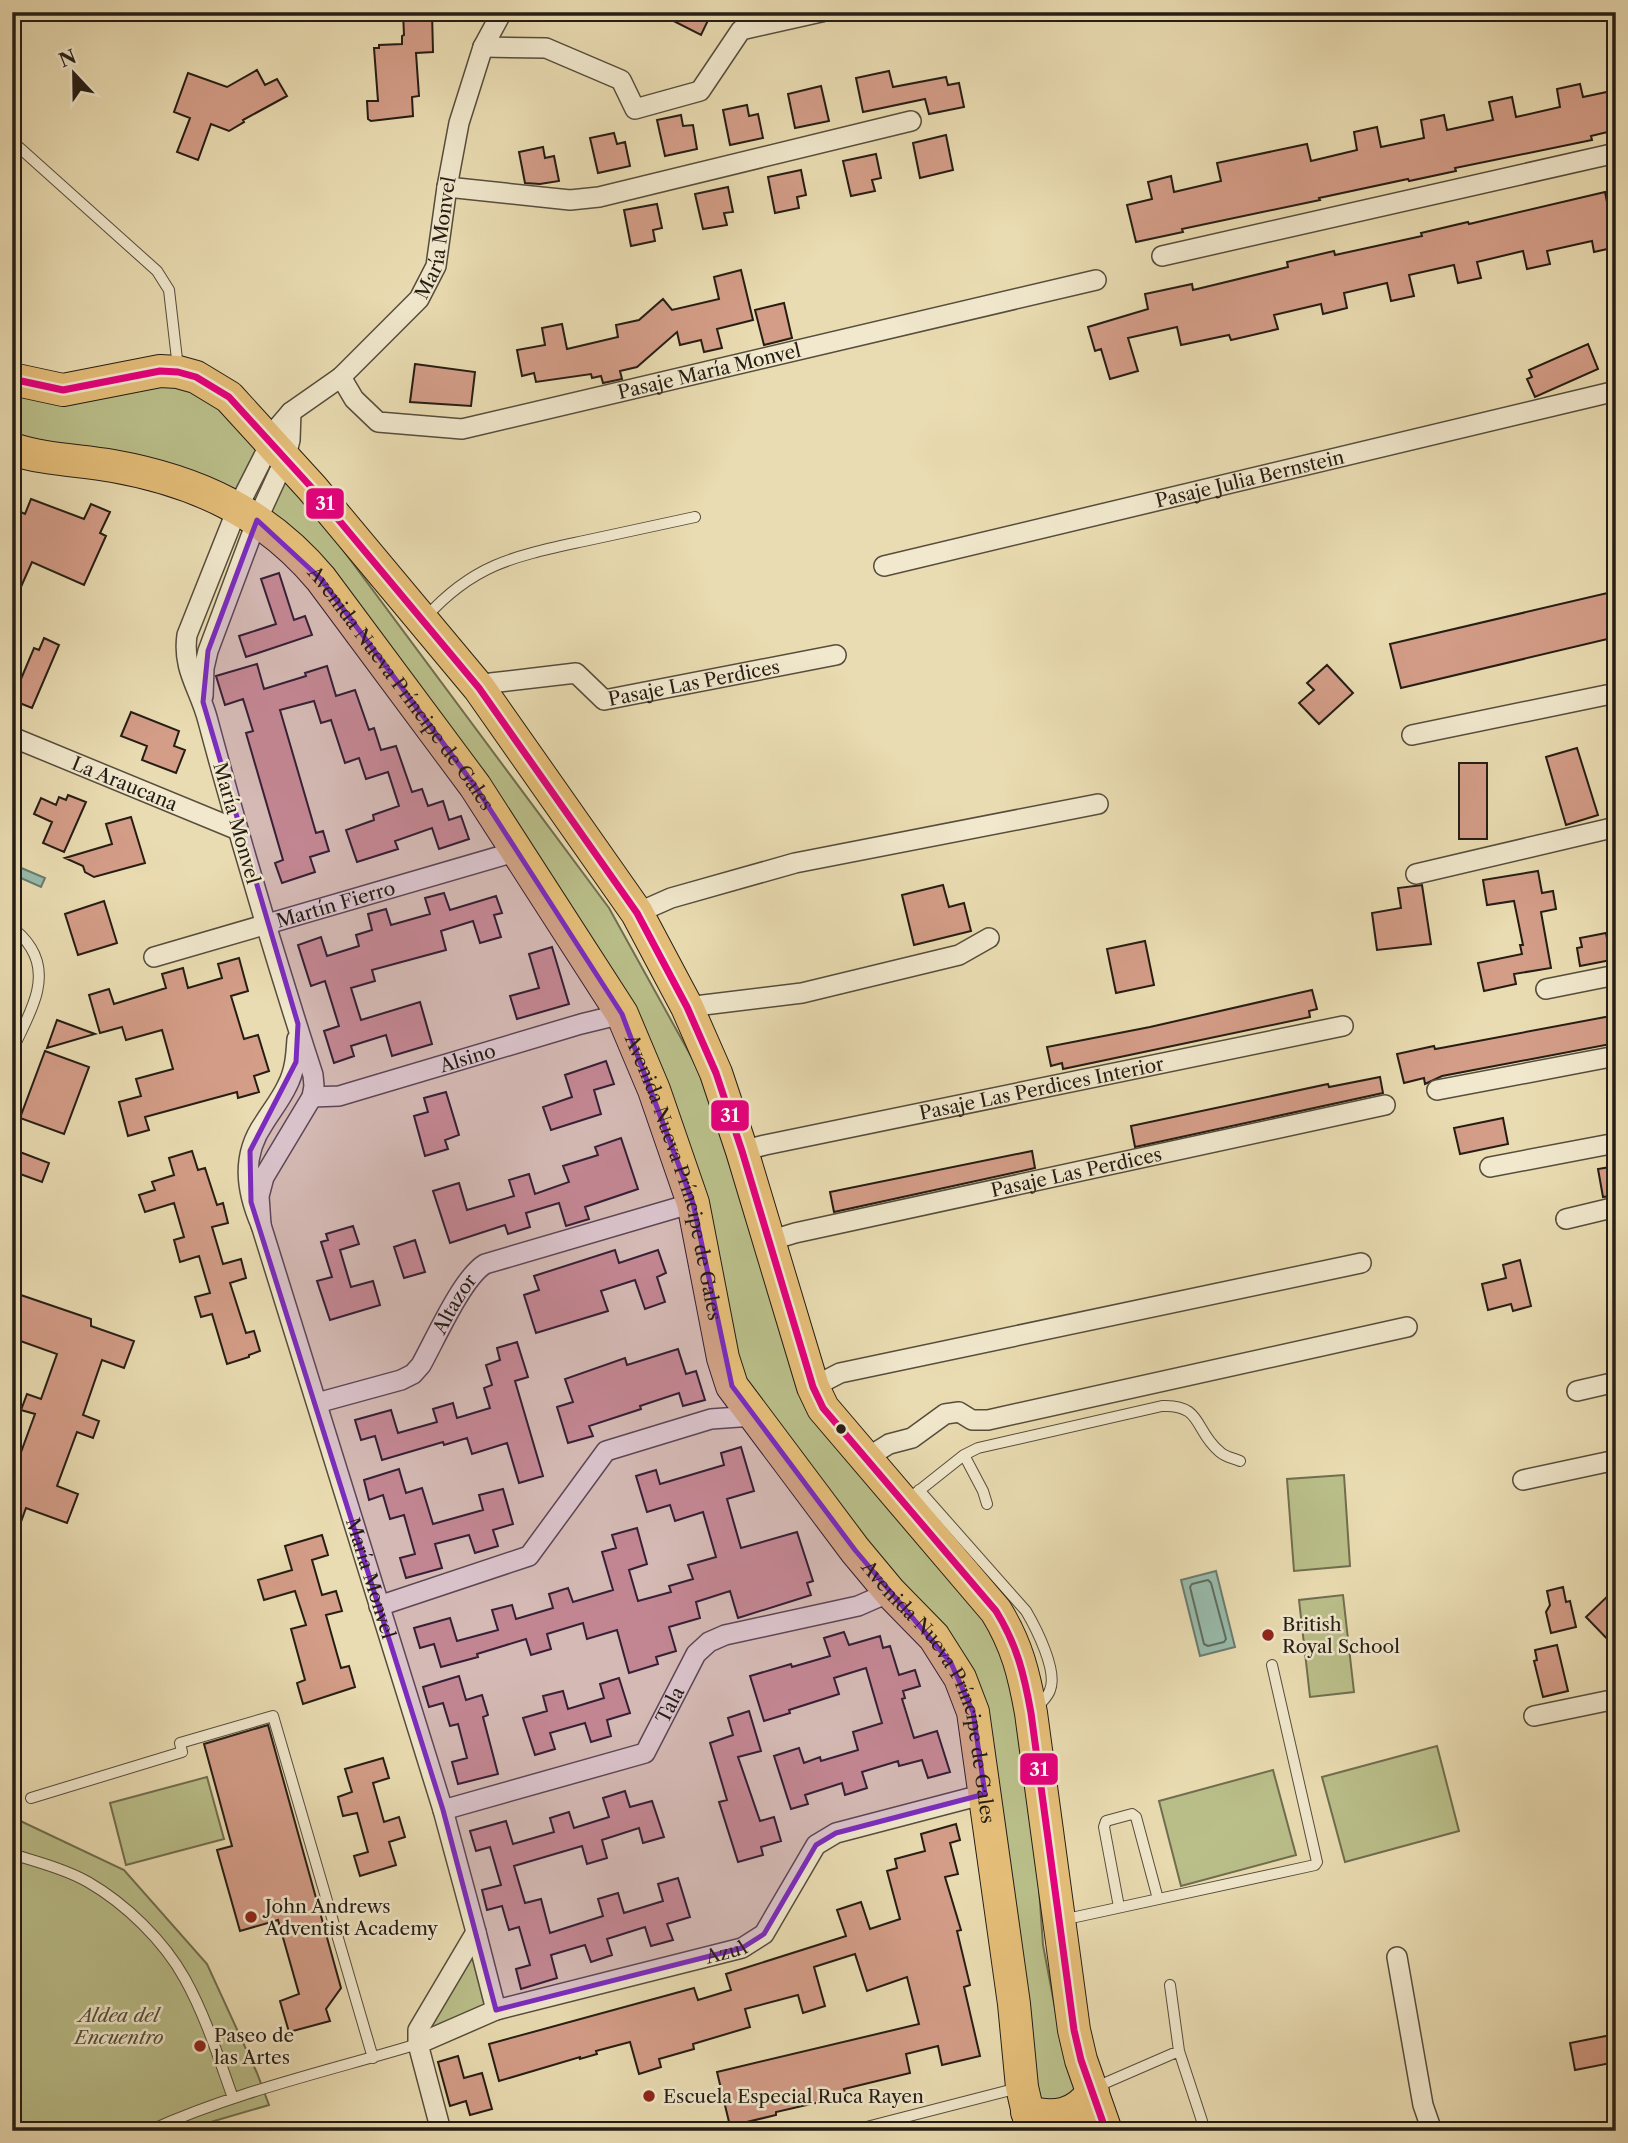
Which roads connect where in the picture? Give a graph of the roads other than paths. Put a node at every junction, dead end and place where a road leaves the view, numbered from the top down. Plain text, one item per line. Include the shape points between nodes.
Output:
1 (502, 12) edge
2 (821, 12) edge
3 (483, 47) junction
4 (911, 121) dead end
5 (12, 141) edge
6 (1616, 153) edge
7 (447, 187) junction
8 (1162, 256) dead end
9 (1097, 280) dead end
10 (178, 372) junction
11 (341, 377) junction
12 (12, 379) edge
13 (1616, 391) edge
14 (12, 449) edge
15 (278, 450) junction
16 (247, 514) junction
17 (695, 517) dead end
18 (884, 566) dead end
19 (422, 621) junction
20 (836, 655) dead end
21 (479, 688) junction
22 (1616, 693) edge
23 (1412, 735) dead end
24 (12, 737) edge
25 (1098, 804) dead end
26 (1616, 827) edge
27 (238, 830) junction
28 (518, 851) junction
29 (1416, 874) dead end
30 (637, 913) junction
31 (267, 924) junction
32 (12, 928) edge
33 (989, 937) dead end
34 (155, 957) dead end
35 (1616, 975) edge
36 (1546, 989) dead end
37 (687, 1007) junction
38 (622, 1014) junction
39 (298, 1024) junction
40 (1343, 1026) dead end
41 (12, 1051) edge
42 (1616, 1056) edge
43 (1437, 1090) dead end
44 (312, 1097) junction
45 (1385, 1105) dead end
46 (1616, 1143) edge
47 (742, 1151) junction
48 (1490, 1167) dead end
49 (693, 1203) junction
50 (1616, 1207) edge
51 (1566, 1219) dead end
52 (261, 1225) junction
53 (769, 1241) junction
54 (1361, 1263) dead end
55 (1407, 1326) dead end
56 (1616, 1382) edge
57 (813, 1387) junction
58 (1577, 1391) dead end
59 (317, 1403) junction
60 (753, 1416) junction
61 (964, 1455) junction
62 (865, 1459) junction
63 (1616, 1460) edge
64 (1240, 1461) dead end
65 (1523, 1480) dead end
66 (911, 1497) junction
67 (987, 1504) dead end
68 (890, 1592) junction
69 (379, 1606) junction
70 (1272, 1665) dead end
71 (1616, 1699) edge
72 (1534, 1716) dead end
73 (985, 1794) junction
74 (31, 1798) dead end
75 (443, 1810) junction
76 (12, 1854) edge
77 (1158, 1899) junction
78 (1119, 1907) junction
79 (1060, 1920) junction
80 (476, 1932) junction
81 (1396, 1957) dead end
82 (1170, 1985) dead end
83 (496, 2010) junction
84 (418, 2044) junction
85 (1179, 2051) junction
86 (373, 2058) junction
87 (1093, 2090) junction
88 (233, 2098) junction
89 (1027, 2110) edge
90 (1202, 2121) dead end
91 (149, 2131) edge
92 (441, 2131) edge
93 (851, 2131) edge
94 (1106, 2131) edge
95 (1432, 2131) edge

1 - 3 street, María Monvel
2 - 3 street via 741,30 700,91 635,109 621,80 546,48
3 - 7 street, María Monvel via 459,123
4 - 7 street via 600,197 570,200
5 - 10 lane via 157,271 169,290
6 - 8 street
7 - 11 street, María Monvel via 436,266 419,299
9 - 11 street, Pasaje María Monvel via 462,429 379,422 354,399
10 - 12 main road via 63,390
10 - 15 main road via 229,397
11 - 15 street, María Monvel via 291,412
13 - 18 street, Pasaje Julia Bernstein
14 - 16 main road, Avenida Nueva Príncipe de Gales via 143,473 203,490
15 - 16 street, María Monvel
15 - 19 main road
16 - 27 street, María Monvel via 187,635 184,654 203,702
16 - 28 main road, Avenida Nueva Príncipe de Gales via 274,531 321,579
17 - 19 lane via 509,558 455,588
19 - 21 main road
20 - 21 street, Pasaje Las Perdices via 604,700 576,673
21 - 30 main road
22 - 23 street
24 - 27 street, La Araucana
25 - 30 street via 795,863 671,898
26 - 29 street
27 - 31 street, María Monvel
28 - 31 street, Martín Fierro
28 - 38 main road, Avenida Nueva Príncipe de Gales
30 - 37 main road
31 - 34 street, Martín Fierro
31 - 39 street, María Monvel
32 - 41 lane via 36,956 40,989
33 - 37 street via 959,955 802,993
35 - 36 street
37 - 47 main road via 716,1073
38 - 44 street, Alsino via 339,1096
38 - 49 main road, Avenida Nueva Príncipe de Gales
39 - 44 street, María Monvel via 313,1075
39 - 52 street, María Monvel via 296,1062 288,1085 255,1138 247,1166 251,1202
40 - 47 street, Pasaje Las Perdices Interior
42 - 43 street
44 - 52 street, María Monvel via 264,1177 259,1196
45 - 53 street, Pasaje Las Perdices
46 - 48 street
47 - 53 main road
49 - 59 street, Altazor via 485,1264 467,1282 413,1374
49 - 60 main road, Avenida Nueva Príncipe de Gales via 726,1373
50 - 51 street
52 - 59 street, María Monvel
53 - 57 main road
54 - 57 street via 840,1373
55 - 62 street via 988,1420 972,1420 959,1412 945,1414 912,1438 889,1444
56 - 58 street
57 - 62 main road via 823,1408
59 - 69 street, María Monvel
60 - 68 main road, Avenida Nueva Príncipe de Gales
60 - 69 street via 710,1419 606,1451 529,1556
61 - 64 lane via 1015,1439 1178,1405 1189,1410 1222,1454
61 - 66 lane
61 - 67 lane
62 - 66 main road
63 - 65 street
66 - 79 main road via 996,1611 1011,1634 1023,1667
68 - 73 main road, Avenida Nueva Príncipe de Gales via 934,1637 960,1678 973,1712
68 - 75 street, Tala via 858,1606 709,1642 696,1654 645,1753
69 - 75 street, María Monvel
70 - 77 lane via 1317,1862
71 - 72 street
73 - 83 street, Azul via 836,1833 816,1845 764,1934 742,1948
73 - 89 main road, Avenida Nueva Príncipe de Gales
74 - 86 lane via 182,1752 180,1743 273,1716
75 - 80 street, María Monvel
76 - 88 lane via 87,1882 125,1909 159,1942 185,1979
77 - 78 lane
77 - 78 lane via 1132,1814 1106,1821 1104,1827
78 - 79 lane
79 - 87 main road via 1074,2030
80 - 83 street, María Monvel
80 - 84 street via 418,2030
81 - 95 street via 1423,2105
82 - 85 lane
83 - 84 street, Azul
84 - 86 lane
84 - 92 street
85 - 87 lane
85 - 90 lane
86 - 88 lane
87 - 89 main road via 1077,2109 1066,2114 1054,2117
87 - 94 main road
88 - 91 lane
89 - 93 lane

